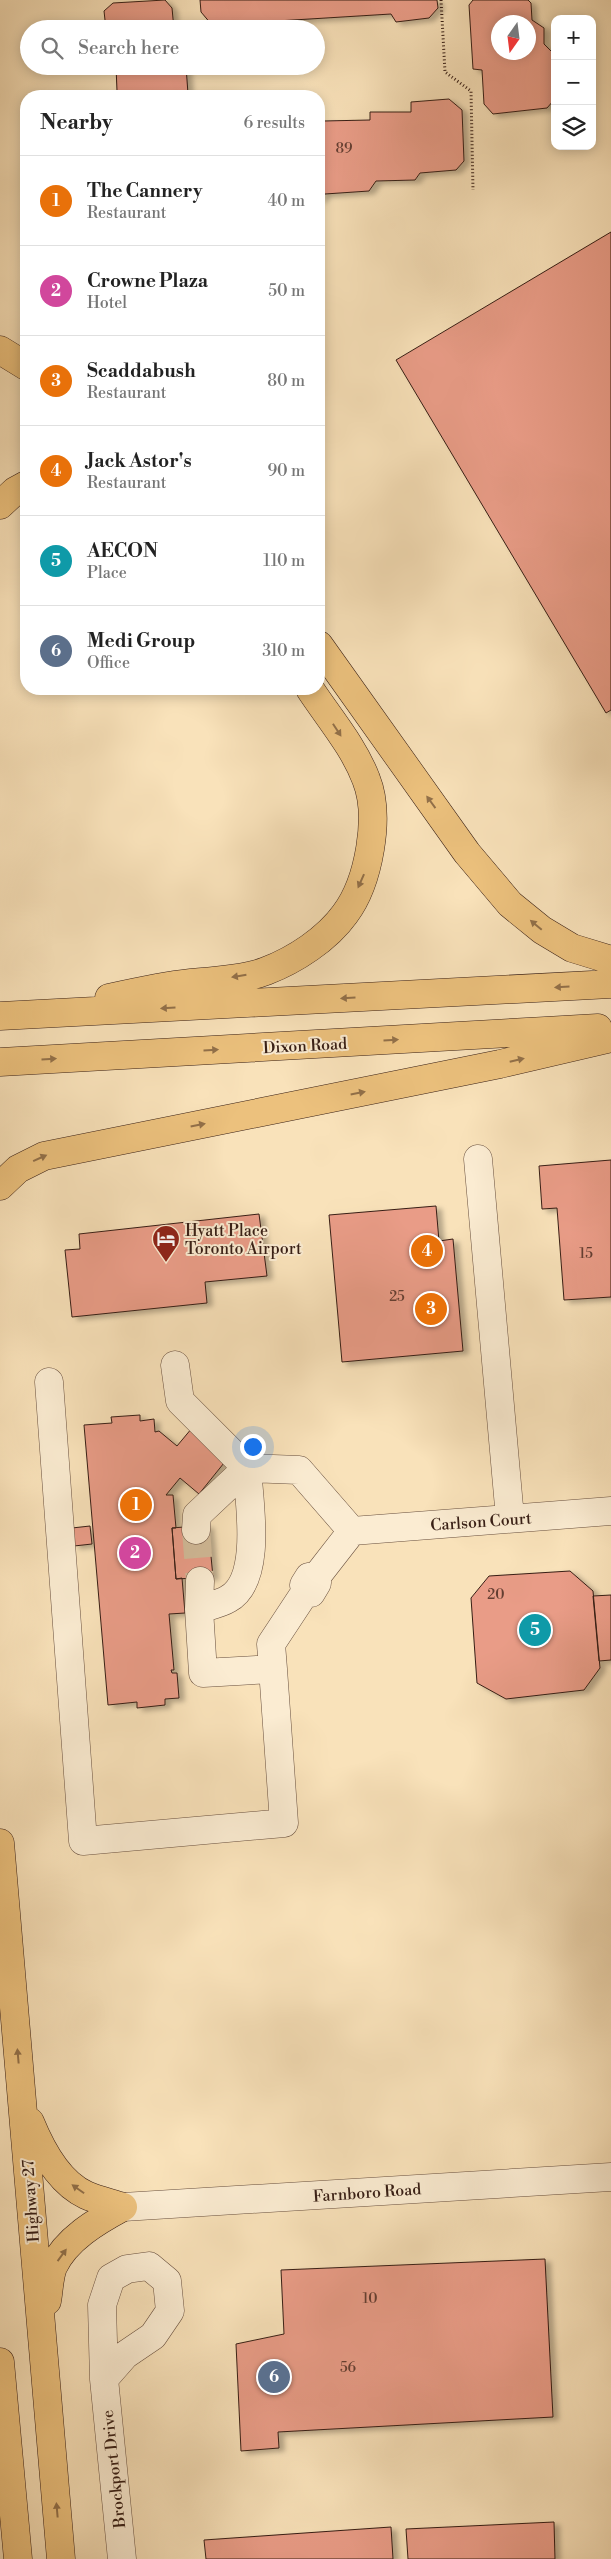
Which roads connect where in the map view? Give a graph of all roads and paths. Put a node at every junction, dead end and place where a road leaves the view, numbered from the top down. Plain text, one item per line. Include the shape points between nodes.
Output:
1 (441, 0) edge
2 (473, 190) dead end
3 (0, 350) edge
4 (20, 362) edge
5 (20, 488) edge
6 (0, 505) edge
7 (325, 653) edge
8 (314, 695) edge
9 (611, 960) edge
10 (611, 984) edge
11 (37, 1014) junction
12 (0, 1016) edge
13 (611, 1028) edge
14 (611, 1038) edge
15 (0, 1062) edge
16 (478, 1159) dead end
17 (0, 1186) edge
18 (175, 1365) dead end
19 (49, 1382) dead end
20 (247, 1468) junction
21 (611, 1511) edge
22 (510, 1518) junction
23 (196, 1530) tunnel mouth
24 (352, 1531) junction
25 (200, 1581) tunnel mouth
26 (199, 1609) junction
27 (273, 1669) junction
28 (0, 1843) edge
29 (22, 2105) junction
30 (611, 2177) edge
31 (123, 2207) junction
32 (41, 2335) junction
33 (0, 2362) edge
34 (104, 2379) dead end
35 (18, 2559) edge
36 (61, 2559) edge
37 (122, 2559) edge

1 - 2 path via 445,72 471,92
3 - 4 main road
5 - 6 main road
9 -> 7 main road via 572,948 542,930 510,904 467,853
8 -> 11 main road via 356,759 367,781 372,809 374,837 364,874 346,913 321,938 265,972 155,987
10 -> 11 main road
11 - 12 main road
15 -> 13 main road, Dixon Road
17 -> 14 main road via 18,1169 44,1156 500,1064
16 - 22 street
18 - 20 street via 180,1401
19 - 27 street via 83,1841 284,1823
20 - 23 street via 198,1515
20 - 24 street via 299,1470
20 - 26 street via 252,1555 243,1584 229,1599
21 - 22 street, Carlson Court
22 - 24 street, Carlson Court
24 - 27 street via 310,1585 271,1644
25 - 26 street
26 - 27 street via 203,1673
29 -> 28 main road, Highway 27
31 -> 29 main road via 85,2194 67,2182 41,2148
29 - 32 main road, Highway 27
30 - 31 street, Farnboro Road
32 -> 31 main road via 53,2267 73,2240 98,2220
36 -> 32 main road, Highway 27
33 - 35 main road
34 - 37 street, Brockport Drive

